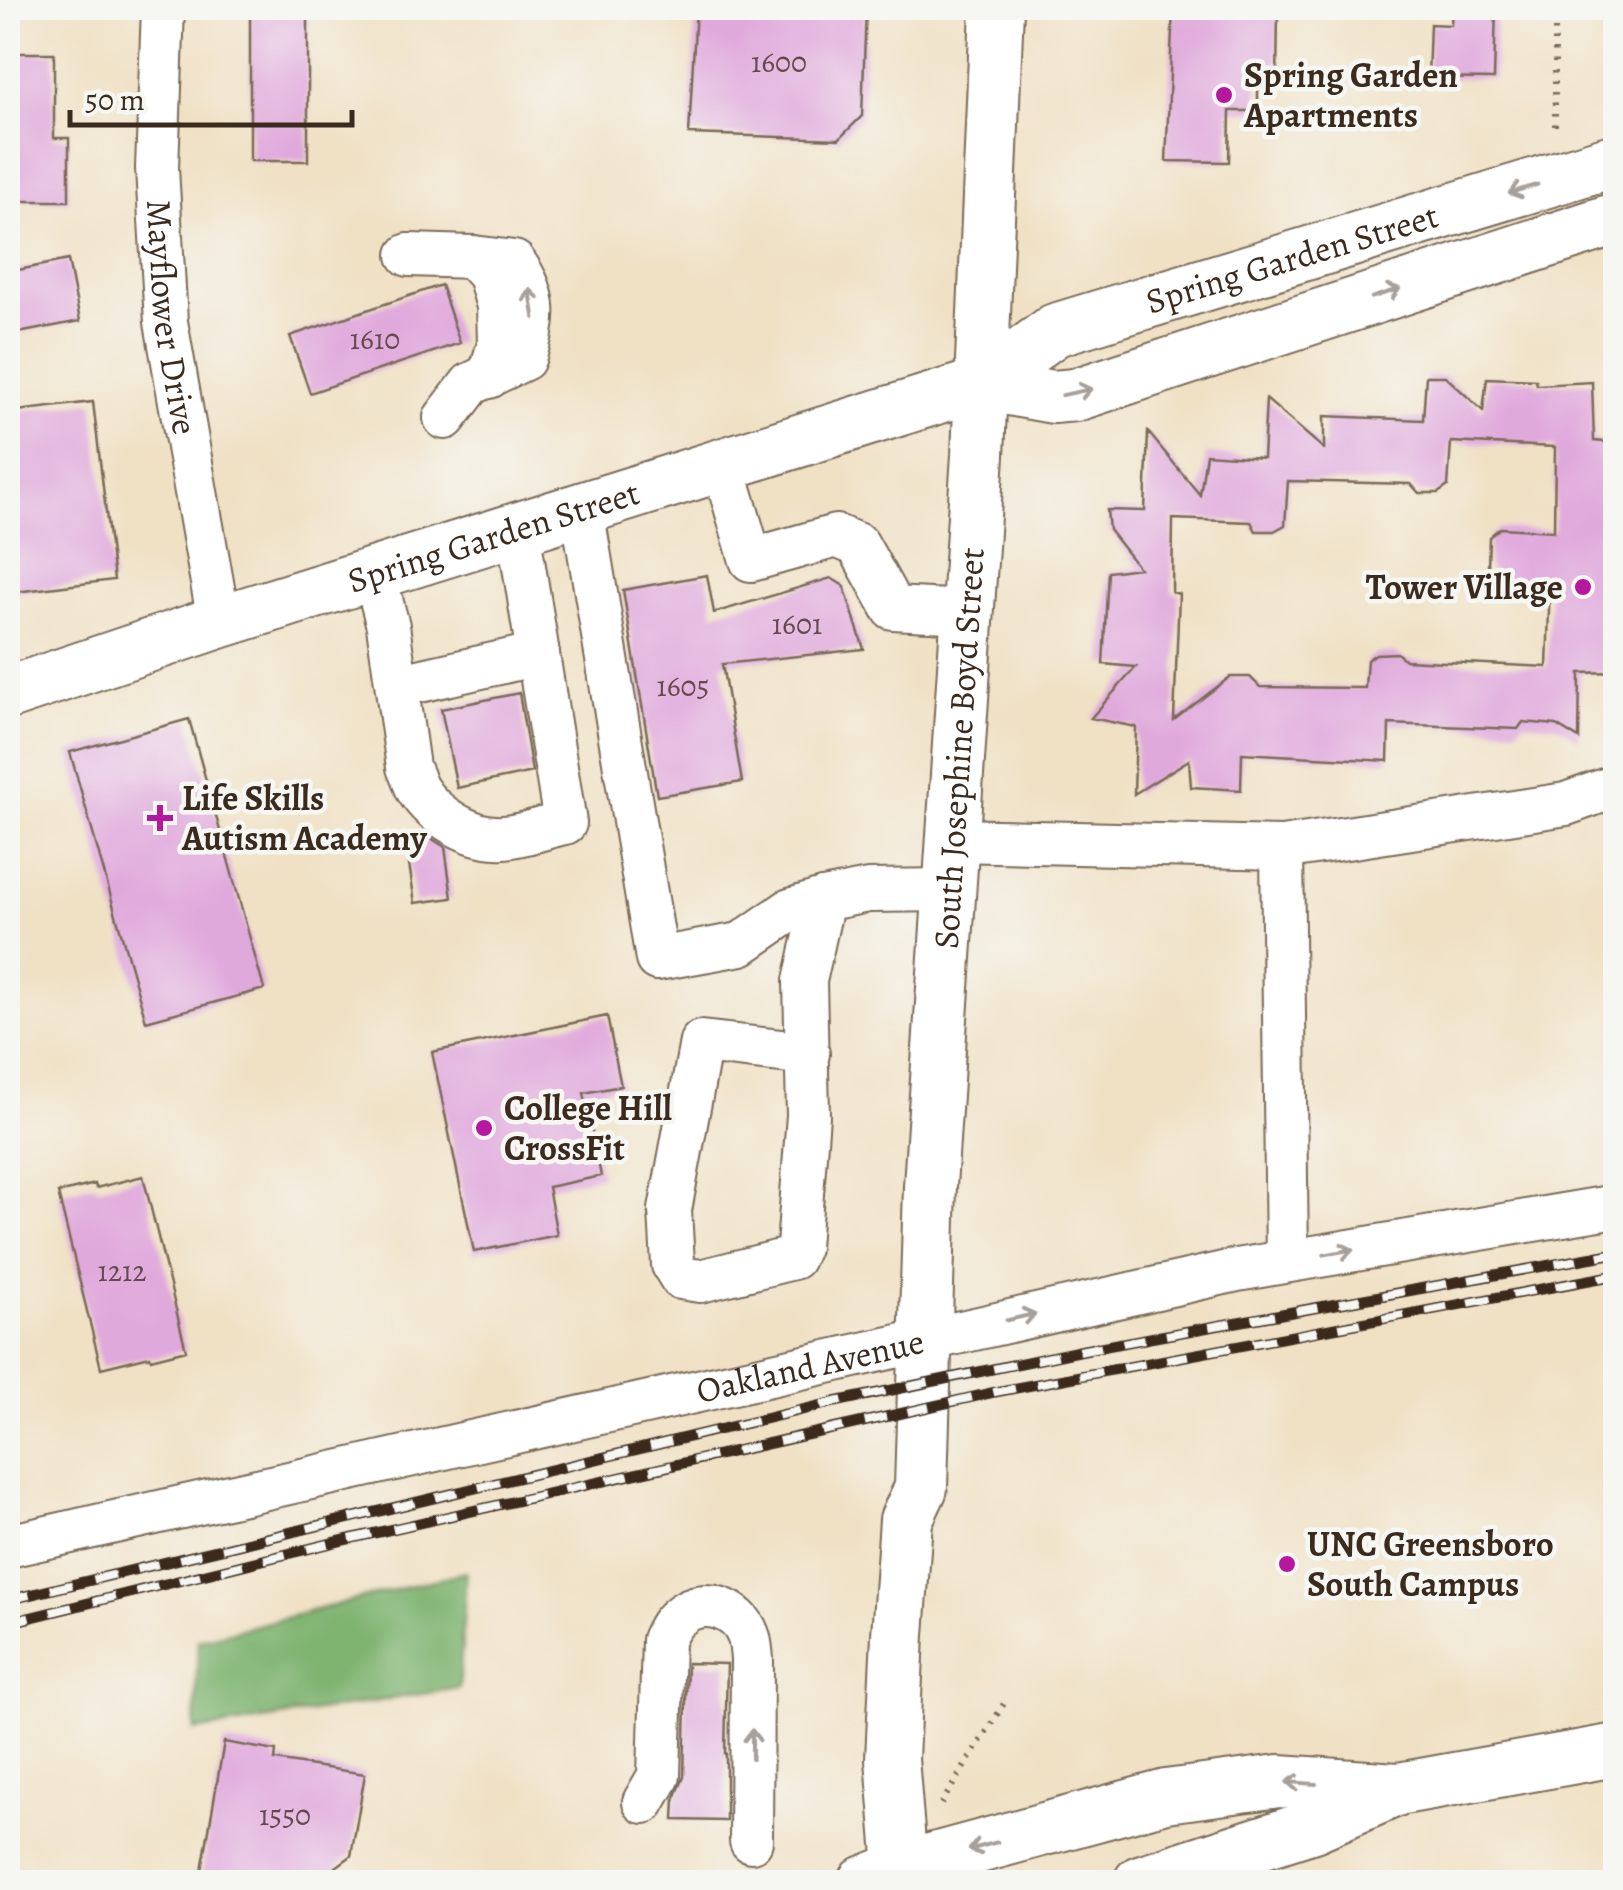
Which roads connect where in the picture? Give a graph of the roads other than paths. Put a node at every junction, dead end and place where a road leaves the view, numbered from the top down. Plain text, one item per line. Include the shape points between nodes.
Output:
1 (163, 8) edge
2 (997, 8) edge
3 (1616, 160) edge
4 (1616, 219) edge
5 (410, 255) dead end
6 (981, 384) junction
7 (444, 418) dead end
8 (723, 465) junction
9 (582, 509) junction
10 (518, 529) junction
11 (374, 574) junction
12 (966, 612) junction
13 (219, 622) junction
14 (538, 654) junction
15 (397, 686) junction
16 (8, 693) edge
17 (1616, 786) edge
18 (1282, 848) junction
19 (950, 864) junction
20 (823, 900) junction
21 (808, 1054) junction
22 (1616, 1206) edge
23 (1288, 1261) junction
24 (926, 1338) junction
25 (8, 1546) edge
26 (1616, 1750) edge
27 (1398, 1789) junction
28 (644, 1802) dead end
29 (751, 1842) dead end
30 (888, 1878) edge
31 (1140, 1882) edge

1 - 13 street, Mayflower Drive via 157,168 166,322
2 - 6 main road, South Josephine Boyd Street
3 -> 6 main road, Spring Garden Street via 1054,330
6 -> 4 main road, Spring Garden Street via 1075,395
7 -> 5 street via 472,384 489,377 500,344 498,306 489,275 474,256
6 - 8 main road, Spring Garden Street
6 - 12 main road, South Josephine Boyd Street
8 - 9 main road, Spring Garden Street
8 - 12 street via 751,560 836,536 858,545 893,608
9 - 10 main road, Spring Garden Street
9 - 20 street via 656,959 741,944 790,910
10 - 11 main road, Spring Garden Street
10 - 14 street
11 - 13 main road, Spring Garden Street
11 - 15 street
12 - 19 main road, South Josephine Boyd Street
13 - 16 main road, Spring Garden Street
14 - 15 street
14 - 15 street via 565,822 518,834 476,833 434,810 416,788
17 - 18 street via 1566,804
18 - 19 street
18 - 23 street
19 - 20 street
19 - 24 main road, South Josephine Boyd Street
20 - 21 street via 805,981
21 - 21 street via 793,1258 700,1281 681,1278 673,1265 670,1210 701,1042
23 -> 22 street, Oakland Avenue
24 -> 23 street, Oakland Avenue
24 - 25 street, Oakland Avenue
24 - 30 main road, South Josephine Boyd Street via 921,1488 935,1522 923,1760
26 - 27 main road
27 -> 30 main road via 1279,1781 1166,1796
27 - 31 main road via 1314,1826
29 -> 28 street via 752,1658 749,1636 728,1611 698,1605 671,1624 663,1640 658,1776

